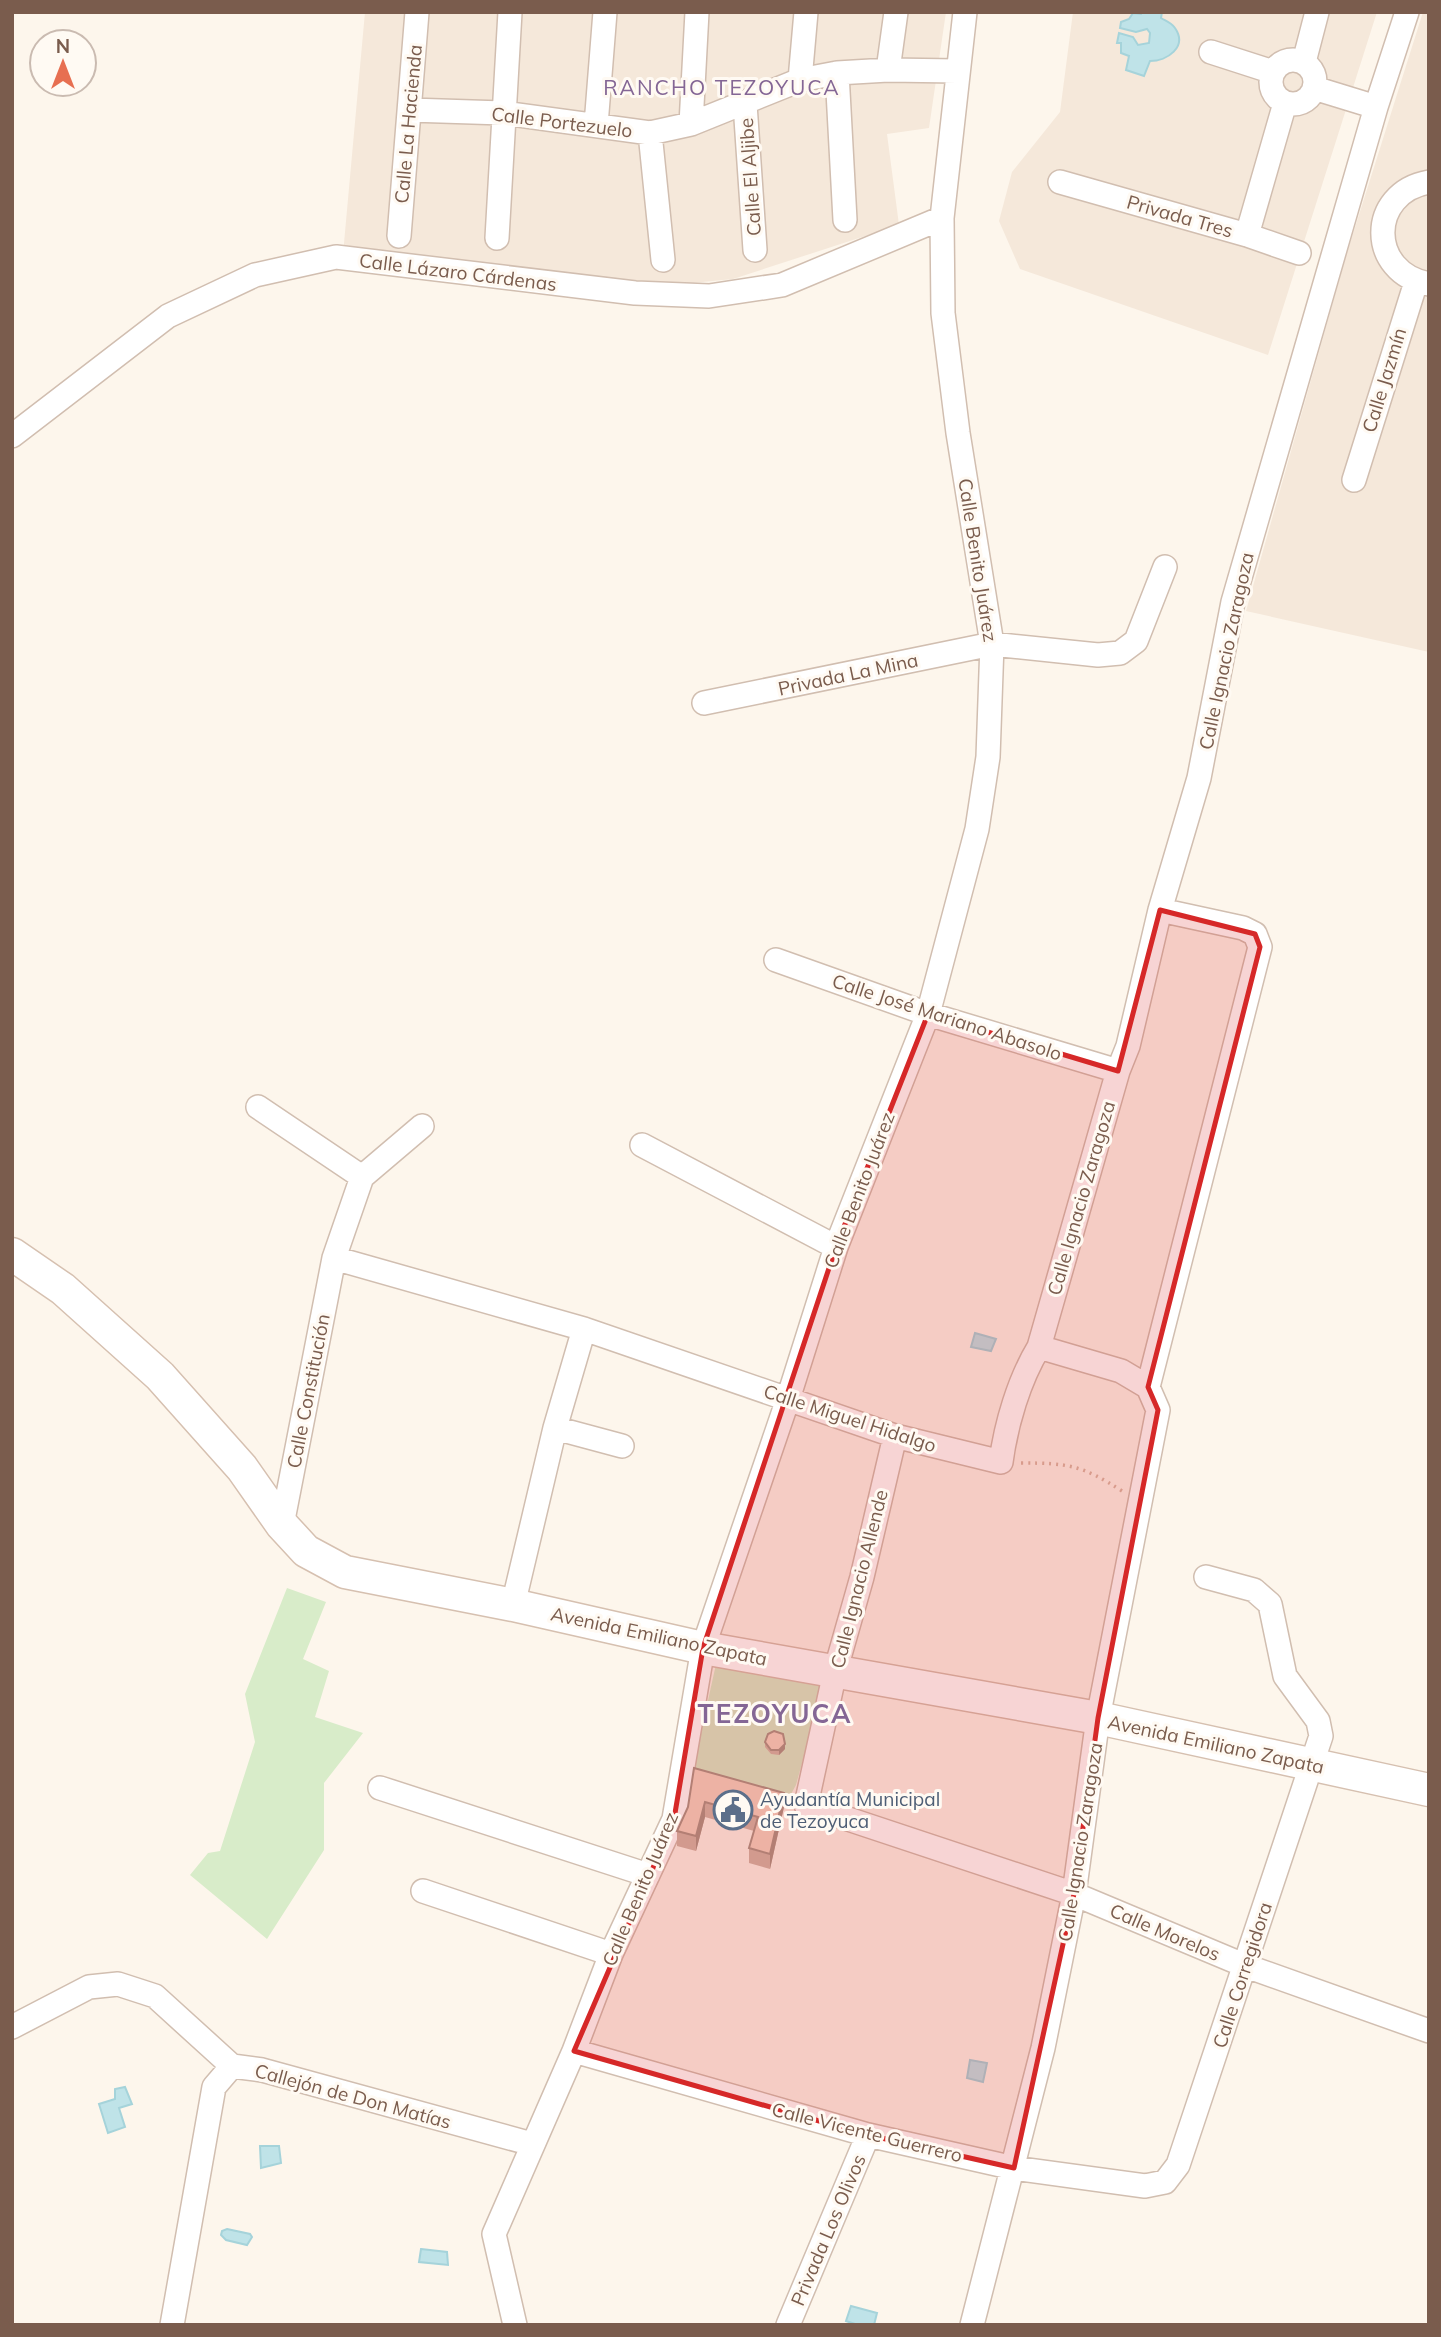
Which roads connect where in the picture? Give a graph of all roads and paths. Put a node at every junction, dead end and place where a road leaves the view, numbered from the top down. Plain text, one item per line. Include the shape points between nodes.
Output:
1 (416, 12) edge
2 (510, 12) edge
3 (604, 12) edge
4 (697, 12) edge
5 (806, 12) edge
6 (896, 12) edge
7 (965, 12) edge
8 (1317, 12) edge
9 (1406, 12) edge
10 (1211, 52) dead end
11 (1304, 62) junction
12 (888, 70) junction
13 (957, 71) junction
14 (1273, 72) junction
15 (837, 74) junction
16 (800, 80) junction
17 (1314, 88) junction
18 (1285, 103) junction
19 (745, 104) junction
20 (1376, 107) junction
21 (410, 110) junction
22 (503, 113) junction
23 (691, 124) junction
24 (596, 125) junction
25 (650, 133) junction
26 (1060, 182) dead end
27 (1429, 182) edge
28 (942, 218) junction
29 (845, 220) dead end
30 (1247, 235) junction
31 (398, 236) dead end
32 (497, 238) dead end
33 (755, 250) dead end
34 (1299, 253) dead end
35 (663, 260) dead end
36 (1423, 283) edge
37 (12, 436) edge
38 (1354, 480) dead end
39 (1165, 567) dead end
40 (992, 644) junction
41 (704, 703) dead end
42 (1160, 910) junction
43 (776, 960) dead end
44 (928, 1014) junction
45 (1118, 1071) junction
46 (258, 1107) dead end
47 (422, 1126) dead end
48 (642, 1144) dead end
49 (362, 1177) junction
50 (835, 1247) junction
51 (12, 1254) edge
52 (334, 1258) junction
53 (584, 1329) junction
54 (1039, 1347) junction
55 (1148, 1387) junction
56 (788, 1399) junction
57 (555, 1428) junction
58 (895, 1436) junction
59 (622, 1446) dead end
60 (1001, 1462) junction
61 (1140, 1502) junction
62 (282, 1525) junction
63 (1206, 1577) dead end
64 (513, 1605) junction
65 (703, 1648) junction
66 (835, 1672) junction
67 (1098, 1718) junction
68 (1311, 1765) junction
69 (380, 1788) dead end
70 (1429, 1790) edge
71 (806, 1805) joint
72 (648, 1875) junction
73 (423, 1891) dead end
74 (1074, 1894) junction
75 (611, 1954) junction
76 (1246, 1966) junction
77 (12, 2027) edge
78 (1429, 2031) edge
79 (573, 2051) junction
80 (232, 2066) junction
81 (868, 2135) junction
82 (532, 2144) junction
83 (1014, 2168) junction
84 (1165, 2182) joint
85 (172, 2325) edge
86 (515, 2325) edge
87 (788, 2325) edge
88 (972, 2325) edge

1 - 21 street, Calle La Hacienda
2 - 22 street
3 - 24 street
4 - 23 street
5 - 16 street
6 - 12 street
7 - 13 street, Calle Benito Juárez
8 - 11 street
9 - 20 street, Calle Ignacio Zaragoza
10 - 14 street
11 - 14 street via 1290,60
11 - 17 street via 1314,74
12 - 13 street, Calle Portezuelo
12 - 15 street, Calle Portezuelo
13 - 28 street, Calle Benito Juárez
14 - 18 street via 1271,86
15 - 16 street, Calle Portezuelo
15 - 29 street
16 - 19 street, Calle Portezuelo
17 - 18 street via 1300,103
17 - 20 street
18 - 30 street
19 - 23 street, Calle Portezuelo
19 - 33 street, Calle El Aljibe
20 - 42 street, Calle Ignacio Zaragoza via 1233,602 1199,778
21 - 22 street, Calle Portezuelo
21 - 31 street, Calle La Hacienda
22 - 24 street, Calle Portezuelo
22 - 32 street
23 - 25 street, Calle Portezuelo
24 - 25 street, Calle Portezuelo
25 - 35 street
26 - 30 street, Privada Tres
27 - 36 street via 1410,187 1397,197 1382,227 1390,260 1401,273
28 - 37 street, Calle Lázaro Cárdenas via 782,285 709,296 635,293 337,257 255,275 168,316
28 - 40 street, Calle Benito Juárez via 943,313
30 - 34 street, Privada Tres
36 - 38 street, Calle Jazmín
39 - 40 street, Privada La Mina via 1136,641 1120,653 1098,655
40 - 41 street, Privada La Mina
40 - 44 street, Calle Benito Juárez via 988,757 977,829
42 - 45 street, Calle Ignacio Zaragoza
42 - 55 street via 1242,928 1255,934 1260,947
43 - 44 street, Calle José Mariano Abasolo
44 - 45 street, Calle José Mariano Abasolo
44 - 50 street, Calle Benito Juárez
45 - 54 street, Calle Ignacio Zaragoza
46 - 49 street
47 - 49 street
48 - 50 street
49 - 52 street, Calle Constitución
50 - 56 street, Calle Benito Juárez
51 - 62 street, Avenida Emiliano Zapata via 63,1289 160,1376 242,1468
52 - 53 street, Calle Miguel Hidalgo
52 - 62 street, Calle Constitución
53 - 56 street, Calle Miguel Hidalgo
53 - 57 street
54 - 55 street via 1121,1371
54 - 60 street via 1029,1364
55 - 61 street, Calle Ignacio Zaragoza via 1158,1410
56 - 58 street, Calle Miguel Hidalgo
56 - 65 street, Calle Benito Juárez
57 - 59 street
57 - 64 street
58 - 60 street, Calle Miguel Hidalgo
58 - 66 street, Calle Ignacio Allende
60 - 61 path via 1062,1463 1094,1473
61 - 67 street, Calle Ignacio Zaragoza
62 - 64 street, Avenida Emiliano Zapata via 306,1551 345,1572
63 - 68 street, Calle Corregidora via 1254,1590 1270,1604 1285,1676 1318,1721 1321,1736
64 - 65 street, Avenida Emiliano Zapata
65 - 66 street, Avenida Emiliano Zapata
65 - 72 street, Calle Benito Juárez via 674,1819
66 - 67 street, Avenida Emiliano Zapata
66 - 71 street, Calle Ignacio Allende
67 - 68 street, Avenida Emiliano Zapata
67 - 74 street, Calle Ignacio Zaragoza
68 - 70 street, Avenida Emiliano Zapata
68 - 76 street, Calle Corregidora
69 - 72 street
71 - 74 street, Calle Morelos
72 - 75 street, Calle Benito Juárez
73 - 75 street
74 - 76 street, Calle Morelos
74 - 83 street, Calle Ignacio Zaragoza
75 - 79 street, Calle Benito Juárez
76 - 78 street, Calle Morelos
76 - 84 street, Calle Corregidora via 1178,2165
77 - 80 street via 89,1987 118,1984 155,1996
79 - 81 street, Calle Vicente Guerrero
79 - 82 street, Calle Benito Juárez
80 - 82 street, Callejón de Don Matías via 262,2070
80 - 85 street, Callejón de Don Matías via 214,2088
81 - 83 street, Calle Vicente Guerrero
81 - 87 street, Privada Los Olivos
82 - 86 street, Calle Benito Juárez via 494,2234
83 - 84 street, Calle Vicente Guerrero via 1145,2186
83 - 88 street, Calle Ignacio Zaragoza

